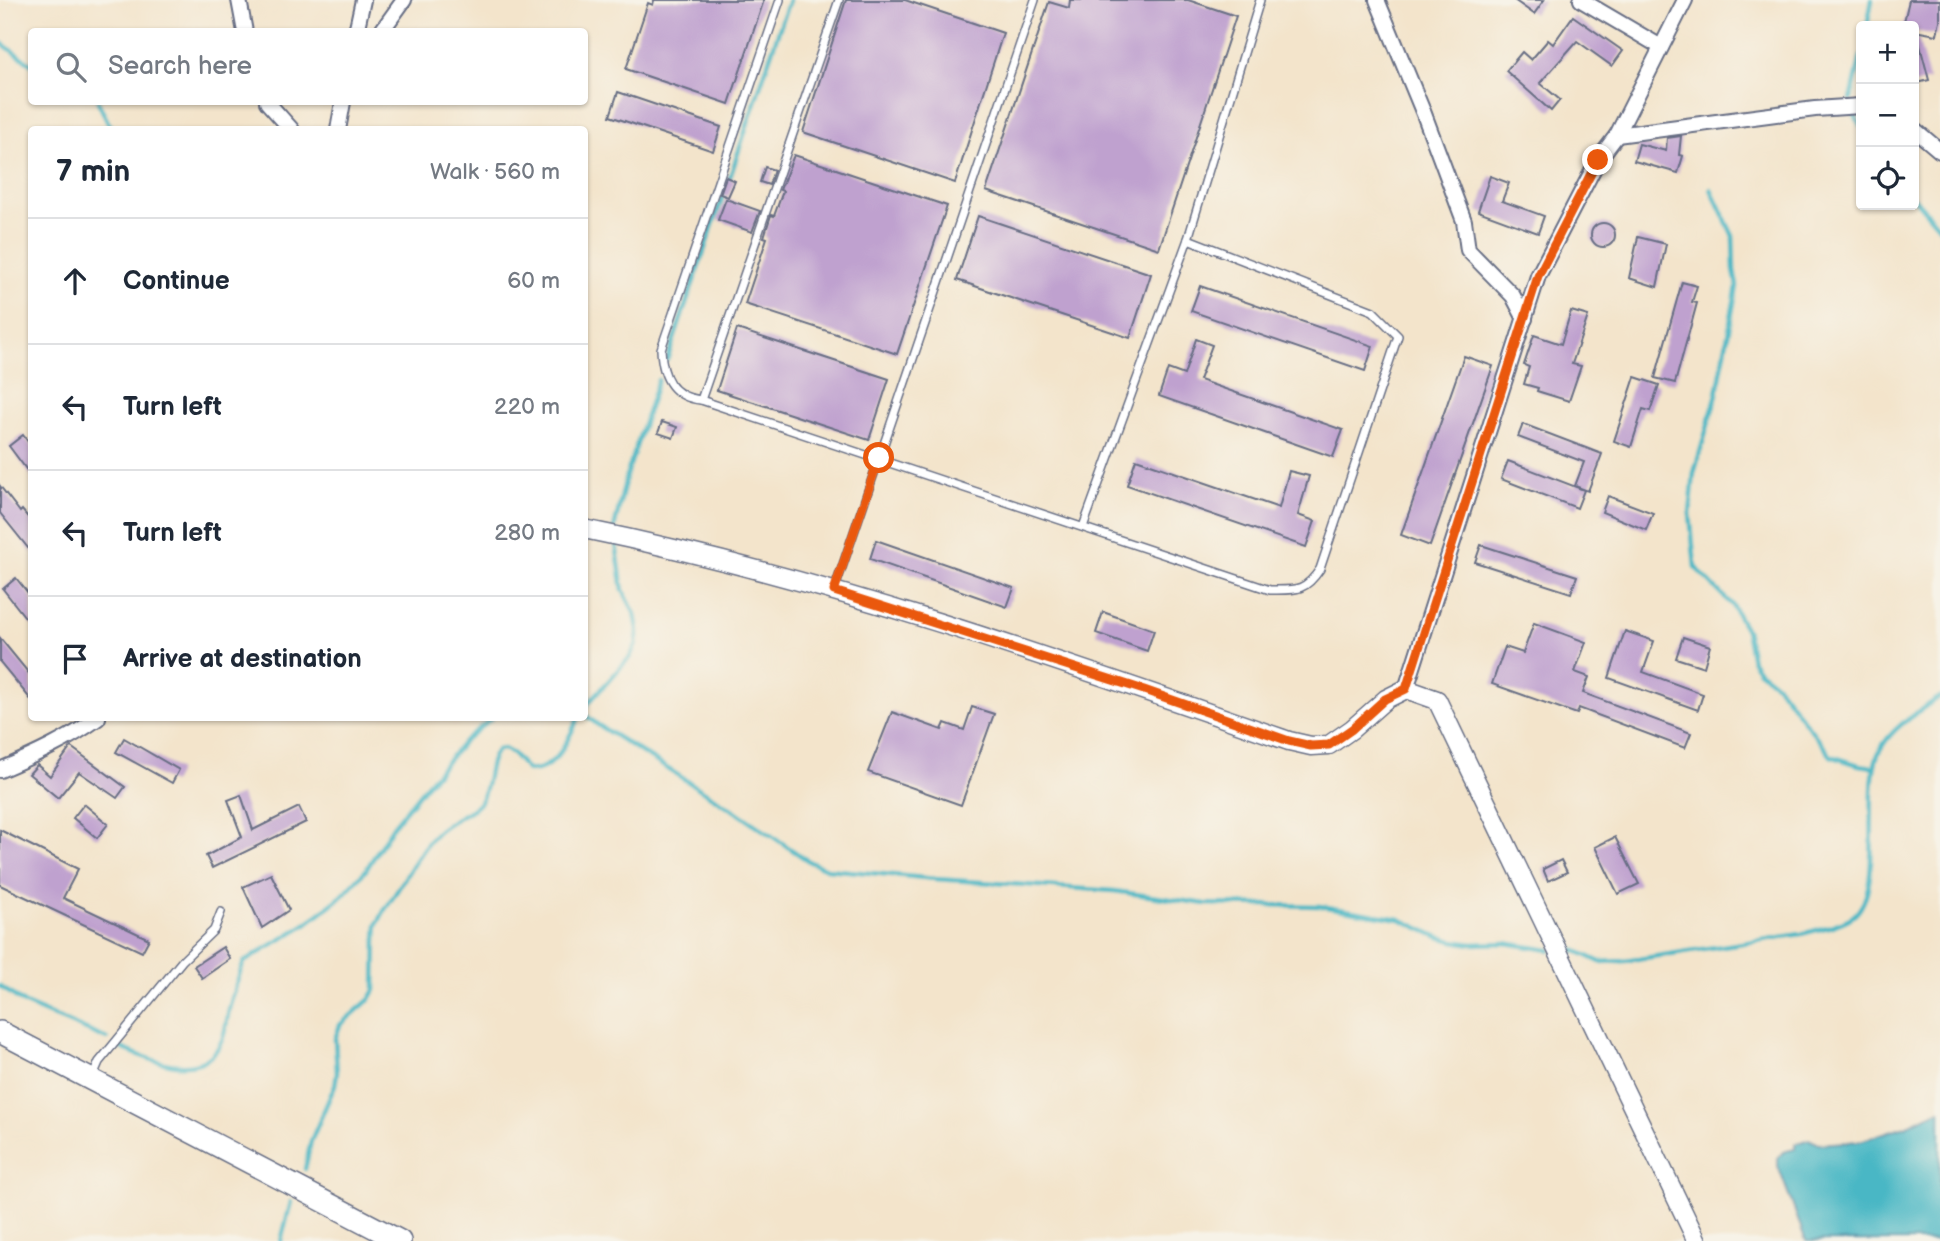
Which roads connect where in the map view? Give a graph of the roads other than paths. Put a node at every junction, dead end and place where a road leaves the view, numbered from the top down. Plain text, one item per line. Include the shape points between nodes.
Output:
1 (239, 0) edge
2 (363, 0) edge
3 (404, 0) edge
4 (780, 0) edge
5 (839, 0) edge
6 (1035, 0) edge
7 (1260, 0) edge
8 (1377, 0) edge
9 (1581, 0) edge
10 (1685, 0) edge
11 (244, 28) edge
12 (357, 28) edge
13 (384, 28) edge
14 (1661, 47) junction
15 (270, 105) edge
16 (342, 105) edge
17 (1856, 106) edge
18 (288, 126) edge
19 (339, 126) edge
20 (1919, 133) edge
21 (1616, 135) junction
22 (1940, 151) edge
23 (1188, 239) junction
24 (1525, 319) junction
25 (701, 400) junction
26 (879, 458) junction
27 (1083, 527) junction
28 (588, 529) edge
29 (834, 591) junction
30 (1406, 689) junction
31 (94, 721) edge
32 (0, 770) edge
33 (221, 912) dead end
34 (0, 1032) edge
35 (91, 1080) junction
36 (400, 1241) edge
37 (1697, 1241) edge

1 - 11 street
2 - 12 street
3 - 13 street
4 - 25 lane via 661,349 662,369 673,388 686,398
5 - 25 lane
6 - 26 lane
7 - 23 lane
8 - 24 street via 1464,221 1468,250 1513,296
9 - 14 street
10 - 14 street
14 - 21 street
15 - 18 street
16 - 19 street
17 - 21 street
20 - 22 street
21 - 24 street via 1598,160 1538,276
23 - 27 lane
23 - 27 lane via 1373,311 1398,336 1320,569 1297,590 1270,590
24 - 30 street
25 - 26 lane
26 - 27 lane
26 - 29 lane
28 - 29 street
29 - 30 street via 1311,746 1329,745 1385,699
30 - 37 street via 1437,700
31 - 32 street via 45,751
33 - 35 lane via 214,930 173,971 99,1062
34 - 35 main road
35 - 36 main road

